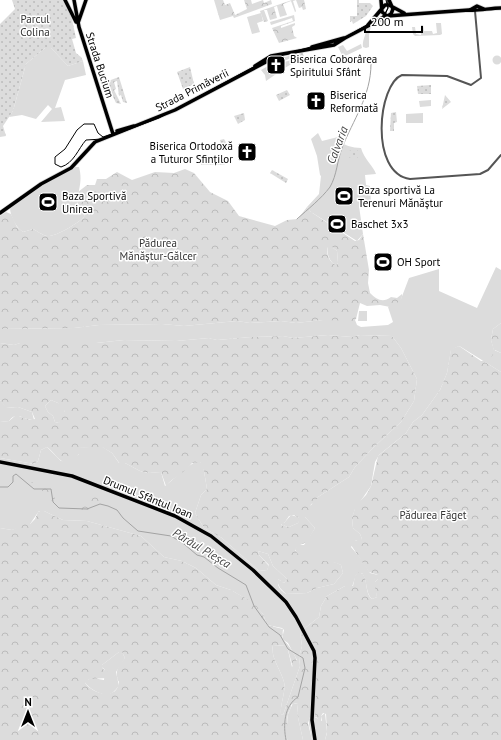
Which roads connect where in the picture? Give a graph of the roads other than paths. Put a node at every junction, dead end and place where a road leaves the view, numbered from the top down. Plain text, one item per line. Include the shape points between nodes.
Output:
1 (65, 0) edge
2 (74, 0) edge
3 (86, 0) edge
4 (382, 0) edge
5 (389, 0) edge
6 (392, 7) junction
7 (382, 8) junction
8 (501, 8) edge
9 (477, 10) junction
10 (407, 14) junction
11 (389, 15) junction
12 (78, 24) junction
13 (367, 26) junction
14 (109, 122) junction
15 (137, 126) junction
16 (125, 127) junction
17 (111, 134) junction
18 (501, 155) edge
19 (0, 213) edge
20 (0, 462) edge
21 (315, 740) edge

1 - 12 main road
2 - 12 main road, Strada Bucium
3 - 12 main road
4 - 7 main road
5 - 6 main road
6 - 7 main road via 386,4
6 - 10 main road
6 - 11 main road via 393,11
7 - 11 main road via 383,14
7 - 13 main road, Strada Primăverii
8 - 9 main road
9 - 10 main road
9 - 18 street via 481,78 470,85 447,76 397,77 387,97 384,112 381,134 384,155 391,166 402,176 410,179 480,174 488,170
10 - 11 main road
11 - 13 main road, Strada Primăverii
12 - 14 main road, Strada Bucium
13 - 15 main road, Strada Primăverii via 345,38 270,56 175,110
14 - 16 main road via 114,128
14 - 17 main road, Strada Bucium
15 - 16 main road, Strada Primăverii
15 - 17 main road, Strada Primăverii
16 - 17 main road, Strada Primăverii
17 - 19 main road via 93,143 71,168 41,184
20 - 21 main road, Drumul Sfântul Ioan via 65,474 175,516 214,538 253,570 289,605 314,651 312,723

